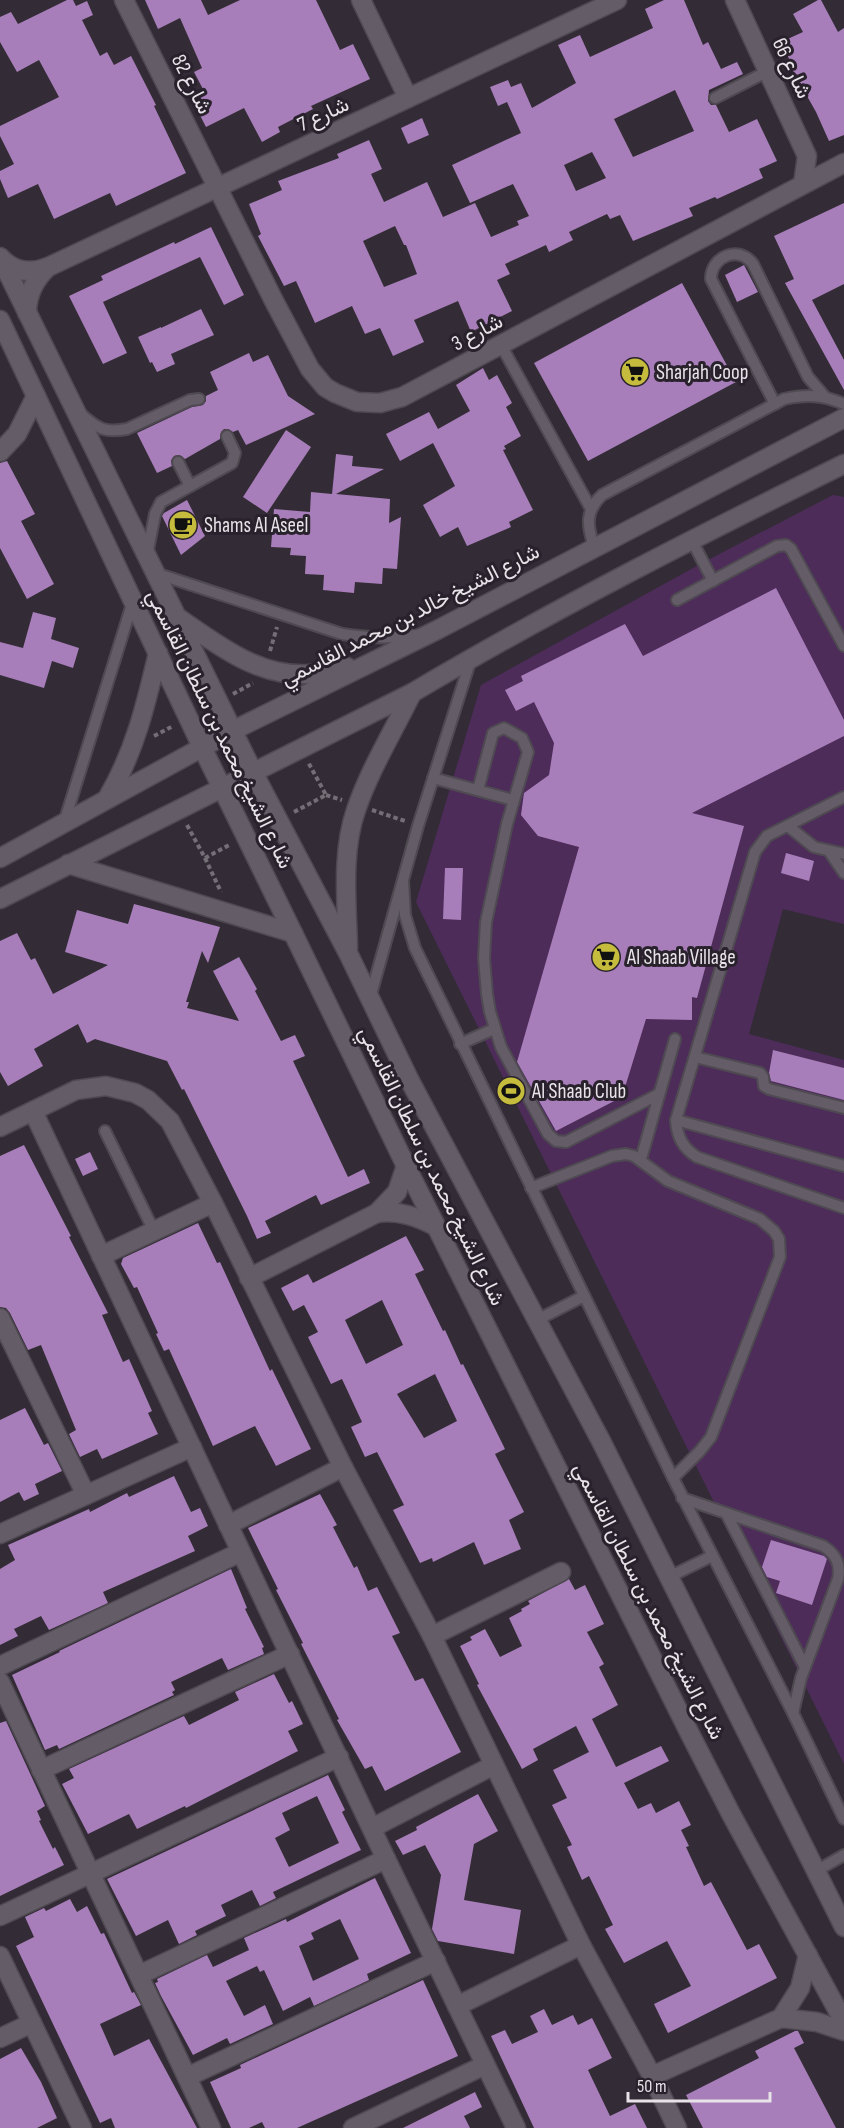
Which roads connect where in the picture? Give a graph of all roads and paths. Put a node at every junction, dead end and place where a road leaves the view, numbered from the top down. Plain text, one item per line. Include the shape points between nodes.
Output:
1 (124, 0) edge
2 (361, 0) edge
3 (735, 0) edge
4 (611, 1) edge
5 (768, 71) junction
6 (408, 98) junction
7 (715, 98) dead end
8 (807, 156) junction
9 (838, 166) edge
10 (803, 184) junction
11 (219, 188) junction
12 (0, 257) edge
13 (48, 267) junction
14 (27, 313) junction
15 (0, 320) edge
16 (501, 345) junction
17 (36, 396) junction
18 (825, 397) junction
19 (199, 399) dead end
20 (775, 404) junction
21 (844, 404) edge
22 (73, 407) junction
23 (844, 418) edge
24 (227, 435) dead end
25 (0, 452) edge
26 (178, 462) dead end
27 (844, 464) edge
28 (190, 486) junction
29 (591, 509) junction
30 (691, 539) junction
31 (594, 546) junction
32 (147, 555) junction
33 (155, 573) junction
34 (713, 581) junction
35 (677, 600) dead end
36 (134, 601) junction
37 (280, 615) junction
38 (179, 618) junction
39 (437, 630) junction
40 (844, 646) edge
41 (158, 653) junction
42 (471, 658) junction
43 (373, 662) junction
44 (266, 669) junction
45 (412, 693) junction
46 (234, 730) junction
47 (202, 747) junction
48 (254, 772) junction
49 (433, 778) junction
50 (222, 788) junction
51 (478, 790) junction
52 (844, 797) edge
53 (106, 799) junction
54 (513, 800) junction
55 (64, 823) junction
56 (788, 826) junction
57 (829, 851) junction
58 (844, 854) edge
59 (0, 858) edge
60 (205, 858) dead end
61 (69, 864) junction
62 (844, 873) edge
63 (403, 882) junction
64 (0, 899) edge
65 (232, 914) junction
66 (292, 933) junction
67 (348, 953) junction
68 (370, 998) junction
69 (494, 1029) junction
70 (675, 1040) dead end
71 (460, 1044) junction
72 (695, 1057) junction
73 (659, 1094) junction
74 (844, 1108) edge
75 (33, 1111) junction
76 (676, 1120) junction
77 (0, 1127) edge
78 (105, 1131) dead end
79 (641, 1160) junction
80 (406, 1166) junction
81 (844, 1166) edge
82 (531, 1188) junction
83 (213, 1203) junction
84 (844, 1208) edge
85 (377, 1213) junction
86 (437, 1227) junction
87 (154, 1231) junction
88 (101, 1256) junction
89 (249, 1278) junction
90 (584, 1296) junction
91 (0, 1318) edge
92 (535, 1321) junction
93 (192, 1447) junction
94 (343, 1467) junction
95 (673, 1478) junction
96 (86, 1495) junction
97 (682, 1498) junction
98 (726, 1513) junction
99 (228, 1525) junction
100 (0, 1534) edge
101 (241, 1552) junction
102 (712, 1556) junction
103 (561, 1572) dead end
104 (669, 1577) junction
105 (432, 1636) junction
106 (290, 1654) junction
107 (0, 1666) edge
108 (805, 1667) junction
109 (0, 1682) edge
110 (793, 1713) junction
111 (339, 1757) junction
112 (494, 1764) junction
113 (41, 1770) junction
114 (844, 1819) edge
115 (372, 1828) junction
116 (844, 1856) edge
117 (386, 1859) junction
118 (816, 1871) junction
119 (90, 1874) junction
120 (0, 1916) edge
121 (844, 1927) edge
122 (580, 1945) junction
123 (808, 1955) junction
124 (0, 1956) edge
125 (436, 1961) junction
126 (139, 1975) junction
127 (457, 2006) junction
128 (782, 2018) junction
129 (844, 2022) edge
130 (32, 2023) junction
131 (844, 2031) edge
132 (0, 2038) edge
133 (485, 2066) junction
134 (652, 2076) junction
135 (187, 2077) junction
136 (363, 2126) edge
137 (81, 2128) edge
138 (211, 2128) edge
139 (516, 2128) edge
140 (677, 2128) edge

1 - 11 street, شارع 82
2 - 6 street
3 - 5 street, شارع 66
4 - 6 street, شارع 7
5 - 7 lane
5 - 8 street, شارع 66
6 - 11 street, شارع 7
8 - 9 street
8 - 10 street
9 - 10 street, شارع 3
10 - 16 street, شارع 3
11 - 13 street, شارع 7
11 - 16 street, شارع 3 via 310,369 335,393 368,404 392,401
12 - 13 street, شارع 7 via 22,271
12 - 14 street, شارع الشيخ محمد بن سلطان القاسمي
13 - 14 street via 34,283
14 - 22 street, شارع الشيخ محمد بن سلطان القاسمي
15 - 17 street, شارع الشيخ محمد بن سلطان القاسمي
16 - 29 lane
17 - 25 street via 17,434
17 - 36 street, شارع الشيخ محمد بن سلطان القاسمي
18 - 20 lane via 805,395
18 - 20 lane via 808,376 753,264 744,255 731,254 716,262 711,279
18 - 21 lane
19 - 22 lane via 127,429 107,431 97,428
20 - 29 lane via 602,495
22 - 32 street, شارع الشيخ محمد بن سلطان القاسمي
23 - 31 street, شارع الشيخ خالد بن محمد القاسمي
24 - 28 lane via 235,453 232,463
26 - 28 lane
27 - 30 street
28 - 32 lane via 166,498 158,508
29 - 31 lane via 588,520
30 - 34 lane
30 - 42 street
31 - 39 street, شارع الشيخ خالد بن محمد القاسمي
32 - 33 street, شارع الشيخ محمد بن سلطان القاسمي
33 - 37 lane
33 - 38 street, شارع الشيخ محمد بن سلطان القاسمي
34 - 35 lane
34 - 40 lane via 777,546 786,545
36 - 41 street, شارع الشيخ محمد بن سلطان القاسمي
36 - 55 lane
37 - 39 lane via 366,638
37 - 44 path
38 - 44 street via 251,665
38 - 46 street, شارع الشيخ محمد بن سلطان القاسمي
39 - 43 street, شارع الشيخ خالد بن محمد القاسمي
41 - 47 street, شارع الشيخ محمد بن سلطان القاسمي
41 - 53 street via 135,741
42 - 45 street
42 - 49 lane
43 - 44 street via 310,674
43 - 46 street, شارع الشيخ خالد بن محمد القاسمي
45 - 48 street
45 - 67 street via 355,811 347,879
46 - 47 street, شارع الشيخ خالد بن محمد القاسمي
46 - 48 street, شارع الشيخ محمد بن سلطان القاسمي
47 - 50 street, شارع الشيخ محمد بن سلطان القاسمي
47 - 53 street, شارع الشيخ خالد بن محمد القاسمي
48 - 50 street
48 - 67 street, شارع الشيخ محمد بن سلطان القاسمي
49 - 51 lane
49 - 63 lane
50 - 61 street
50 - 66 street, شارع الشيخ محمد بن سلطان القاسمي
51 - 54 lane
51 - 54 lane via 492,736 500,728 507,729 522,738 528,752
52 - 56 lane
53 - 55 street, شارع الشيخ خالد بن محمد القاسمي
54 - 69 lane via 485,931 487,994
55 - 59 street, شارع الشيخ خالد بن محمد القاسمي
56 - 57 lane via 808,843
56 - 72 lane via 767,837 755,852
57 - 58 lane
57 - 62 lane
60 - 65 path
61 - 64 street
61 - 65 street
63 - 68 lane
63 - 71 lane via 405,915 415,948
65 - 66 street
66 - 80 street, شارع الشيخ محمد بن سلطان القاسمي
67 - 68 street, شارع الشيخ محمد بن سلطان القاسمي
68 - 92 street, شارع الشيخ محمد بن سلطان القاسمي
69 - 71 lane
69 - 73 lane via 509,1064 548,1134 556,1141 566,1142
70 - 73 lane
71 - 82 lane
72 - 74 lane via 760,1073 768,1089
72 - 76 lane
73 - 79 lane
75 - 77 street
75 - 83 street via 90,1087 135,1093 170,1121
75 - 88 street
76 - 81 lane
76 - 84 lane via 681,1142 697,1157
78 - 87 lane
79 - 82 lane via 612,1156
79 - 95 lane via 668,1181 768,1224 780,1248 774,1275 711,1437
80 - 85 street via 397,1192
80 - 86 street, شارع الشيخ محمد بن سلطان القاسمي
82 - 90 lane
83 - 87 street
83 - 89 street
85 - 86 street via 408,1215
85 - 89 street
86 - 123 street, شارع الشيخ محمد بن سلطان القاسمي via 688,1731
87 - 88 street
88 - 93 street
89 - 94 street
90 - 92 lane
90 - 95 lane
91 - 96 street
92 - 104 street, شارع الشيخ محمد بن سلطان القاسمي
93 - 96 street
93 - 99 street
94 - 99 street
94 - 105 street
95 - 97 lane
96 - 100 street
97 - 98 lane
97 - 102 lane
98 - 108 lane
98 - 108 lane via 823,1546 837,1559 838,1579
99 - 101 street
101 - 106 street
101 - 107 street
102 - 104 lane
102 - 110 lane
103 - 105 street
104 - 118 street, شارع الشيخ محمد بن سلطان القاسمي
105 - 112 street
106 - 111 street
106 - 113 street
108 - 110 lane
109 - 113 street
110 - 114 lane
111 - 115 street
111 - 119 street
112 - 115 street
112 - 122 street
113 - 119 street
115 - 117 street
116 - 118 lane
117 - 125 street
117 - 126 street
118 - 121 street, شارع الشيخ محمد بن سلطان القاسمي
119 - 120 street
119 - 126 street
122 - 127 street
122 - 134 street
123 - 128 street via 800,1988
123 - 129 street, شارع الشيخ محمد بن سلطان القاسمي
124 - 130 street
125 - 127 street
125 - 135 street
126 - 135 street
127 - 133 street
128 - 131 street via 817,2022
128 - 134 street
130 - 132 street
130 - 137 street
133 - 136 street
133 - 139 street
134 - 140 street
135 - 138 street

